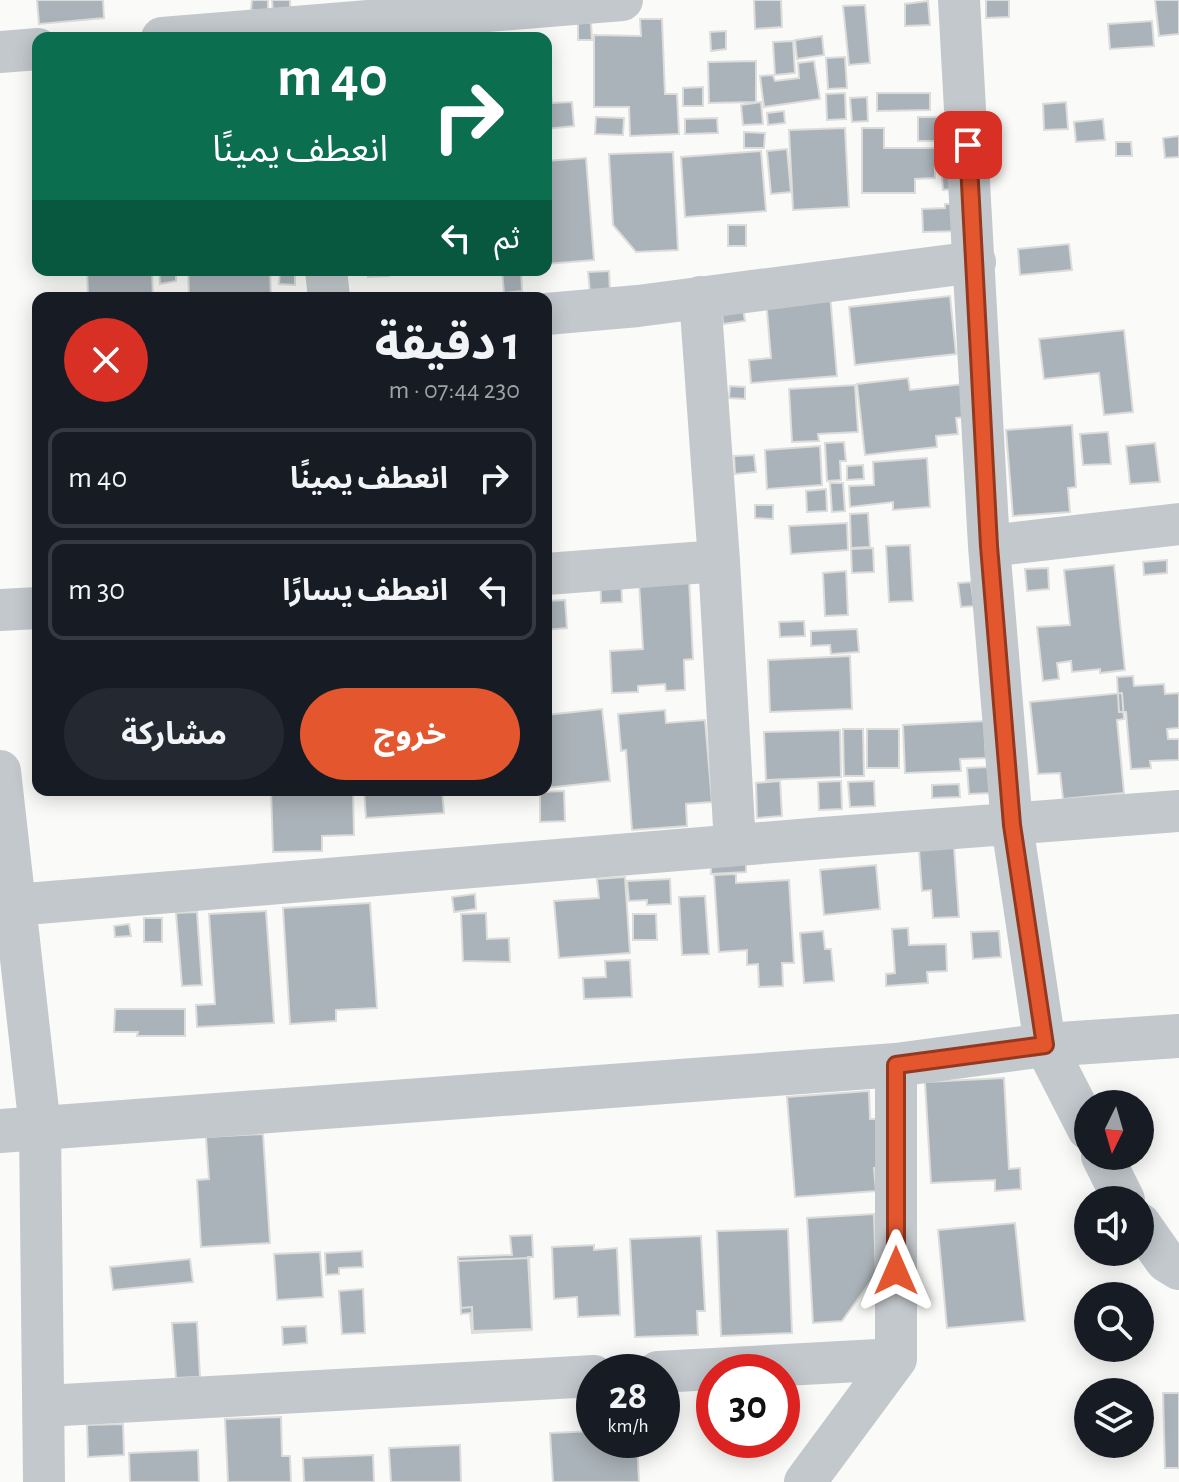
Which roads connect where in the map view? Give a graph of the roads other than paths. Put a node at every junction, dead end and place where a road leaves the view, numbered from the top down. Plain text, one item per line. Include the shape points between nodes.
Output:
1 (622, 0) edge
2 (959, 0) edge
3 (303, 32) edge
4 (32, 49) edge
5 (0, 52) edge
6 (975, 262) junction
7 (700, 297) junction
8 (552, 313) edge
9 (1179, 524) edge
10 (989, 546) junction
11 (719, 561) junction
12 (552, 574) edge
13 (32, 608) edge
14 (0, 610) edge
15 (0, 771) edge
16 (1179, 811) edge
17 (1012, 825) junction
18 (735, 845) junction
19 (14, 905) junction
20 (1179, 1036) edge
21 (1045, 1045) junction
22 (896, 1065) junction
23 (1074, 1102) edge
24 (20, 1130) edge
25 (1154, 1244) edge
26 (1179, 1269) edge
27 (896, 1359) junction
28 (680, 1371) edge
29 (576, 1377) edge
30 (44, 1406) junction
31 (44, 1482) edge
32 (805, 1482) edge

1 - 3 street
2 - 6 street
4 - 5 street
6 - 7 street
6 - 10 street
7 - 8 street
7 - 11 street
9 - 10 street
10 - 17 street
11 - 12 street
11 - 18 street
13 - 14 street
15 - 19 street
16 - 17 street
17 - 18 street
17 - 21 street
18 - 19 street
19 - 24 street
20 - 21 street
21 - 22 street
21 - 23 street
22 - 24 street
22 - 27 street
24 - 30 street
25 - 26 street
27 - 28 street
27 - 32 street
29 - 30 street
30 - 31 street

